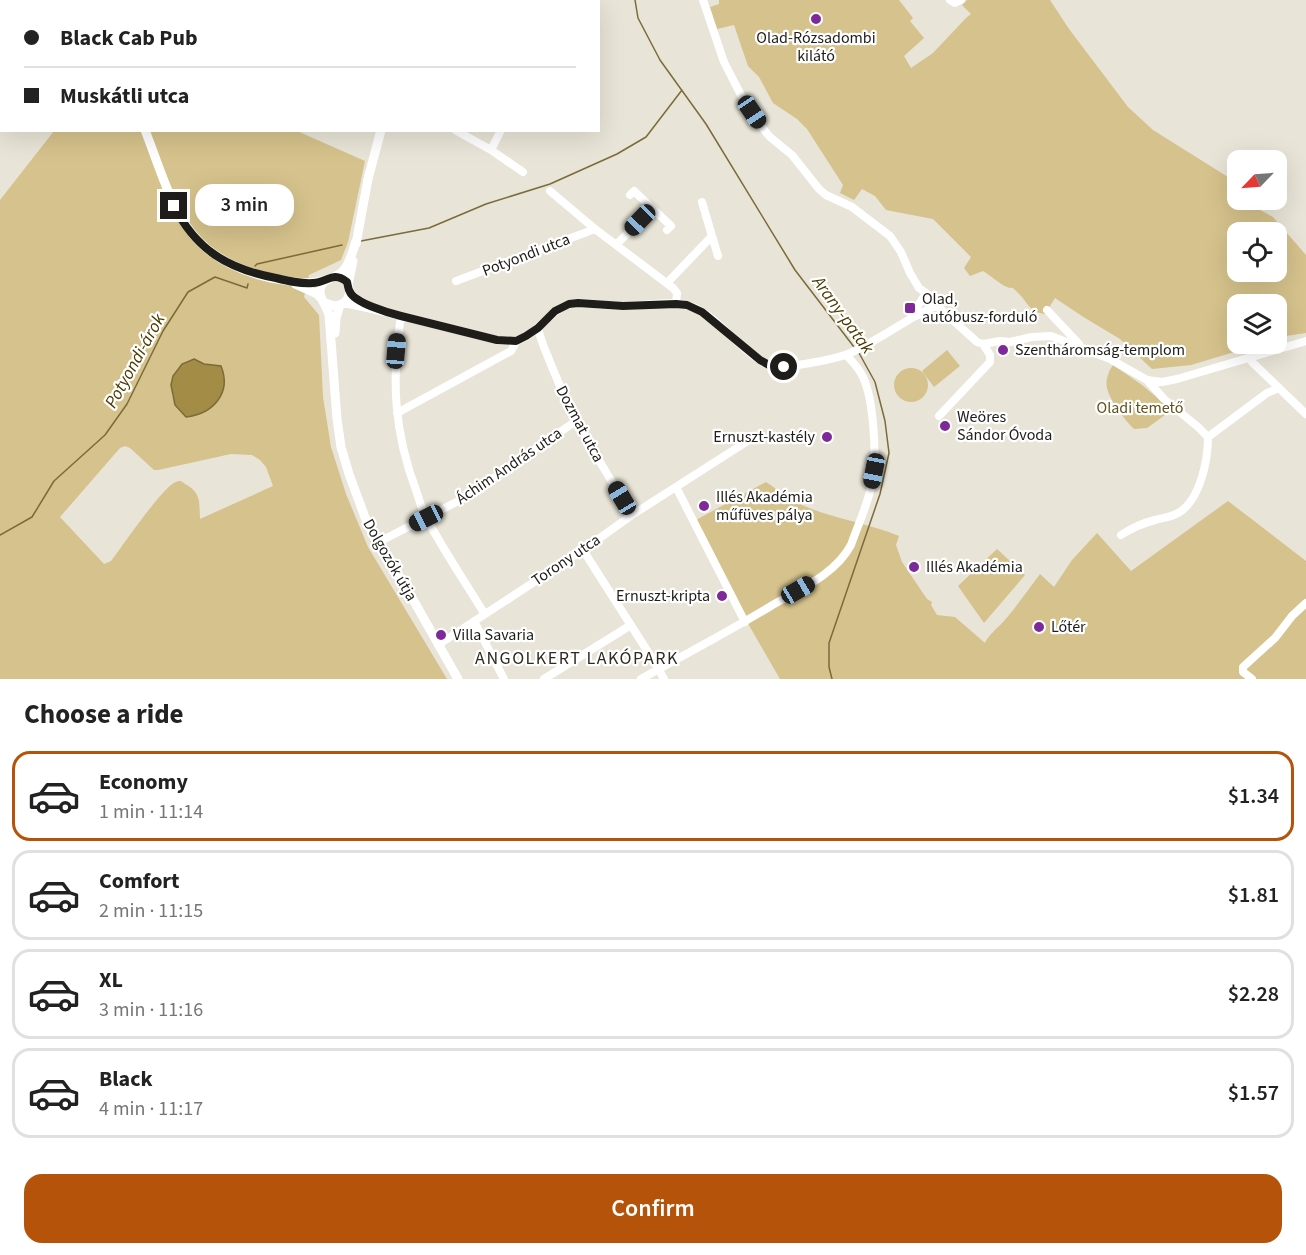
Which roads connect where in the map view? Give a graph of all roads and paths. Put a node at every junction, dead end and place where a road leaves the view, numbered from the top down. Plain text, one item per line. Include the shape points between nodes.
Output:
1 (703, 1) edge
2 (146, 132) edge
3 (380, 132) edge
4 (459, 132) edge
5 (500, 132) edge
6 (491, 150) junction
7 (523, 172) dead end
8 (550, 191) dead end
9 (630, 195) dead end
10 (702, 202) dead end
11 (652, 208) junction
12 (595, 229) junction
13 (667, 230) dead end
14 (712, 236) junction
15 (356, 241) junction
16 (616, 245) junction
17 (718, 256) dead end
18 (329, 279) junction
19 (288, 281) junction
20 (456, 281) dead end
21 (667, 283) junction
22 (349, 288) junction
23 (926, 293) junction
24 (324, 301) junction
25 (676, 304) junction
26 (342, 305) junction
27 (936, 305) junction
28 (1047, 310) dead end
29 (385, 312) junction
30 (401, 316) junction
31 (908, 321) junction
32 (538, 328) junction
33 (516, 341) junction
34 (1306, 341) edge
35 (983, 344) junction
36 (1081, 347) junction
37 (848, 354) junction
38 (1249, 357) junction
39 (333, 362) junction
40 (1147, 380) junction
41 (1279, 388) junction
42 (396, 413) junction
43 (1306, 414) edge
44 (939, 416) dead end
45 (576, 421) junction
46 (754, 437) dead end
47 (1208, 437) junction
48 (676, 487) junction
49 (632, 515) junction
50 (426, 518) junction
51 (1121, 535) dead end
52 (377, 543) junction
53 (583, 550) junction
54 (1306, 603) edge
55 (484, 613) junction
56 (474, 621) junction
57 (745, 622) junction
58 (631, 626) junction
59 (438, 645) junction
60 (659, 669) junction
61 (458, 679) edge
62 (504, 679) edge
63 (544, 679) edge
64 (641, 679) edge
65 (664, 679) edge
66 (1252, 679) edge

1 - 23 street via 724,62 759,123 819,189 852,207 890,236 919,288
2 - 19 main road via 174,206 198,241 237,267
3 - 15 main road
4 - 6 street
5 - 6 street
6 - 7 street
8 - 12 street
9 - 11 street via 634,191
10 - 14 street
11 - 13 street via 671,226
11 - 16 street
12 - 16 street
12 - 20 street, Potyondi utca
14 - 17 street
14 - 21 street
15 - 18 main road via 344,271
15 - 22 main road
16 - 21 street
18 - 19 main road via 313,283
18 - 22 main road via 343,279
18 - 24 main road via 320,289
19 - 24 main road
21 - 25 street via 677,293
22 - 26 main road via 349,298
22 - 29 street via 357,299
23 - 27 street
23 - 31 street
24 - 26 main road via 332,306
24 - 39 main road, Dolgozók útja
25 - 32 street via 578,303 562,307
25 - 37 street via 702,312 769,365 784,367
26 - 29 street
26 - 39 main road, Dolgozók útja via 334,327
27 - 31 street
27 - 35 street via 971,338
28 - 36 street
29 - 30 street
30 - 33 street via 497,340
30 - 42 street via 394,366
31 - 37 street
32 - 33 street
32 - 45 street, Dozmat utca
33 - 42 street via 511,351
34 - 38 street
35 - 36 street via 1051,336
35 - 44 street via 990,362
36 - 40 street
37 - 57 street via 864,378 875,452 871,487 851,545 842,559 816,580
38 - 40 street via 1177,379
38 - 41 street
39 - 52 main road, Dolgozók útja via 342,447 355,493
40 - 47 street
41 - 43 street
41 - 47 street
42 - 50 street via 407,463
45 - 49 street, Dozmat utca
45 - 50 street, Áchim András utca via 466,497
46 - 48 street, Torony utca
47 - 51 street via 1200,483 1188,504 1177,513 1138,525
48 - 49 street, Torony utca
48 - 57 street
49 - 53 street, Torony utca
50 - 52 street, Áchim András utca
50 - 55 street
52 - 59 main road, Dolgozók útja
53 - 55 street, Torony utca
53 - 58 street
54 - 66 street via 1243,667
55 - 56 street, Torony utca
56 - 59 street, Torony utca
56 - 62 street
57 - 60 street
58 - 60 street
58 - 63 street
59 - 61 main road, Dolgozók útja
60 - 64 street
60 - 65 street

